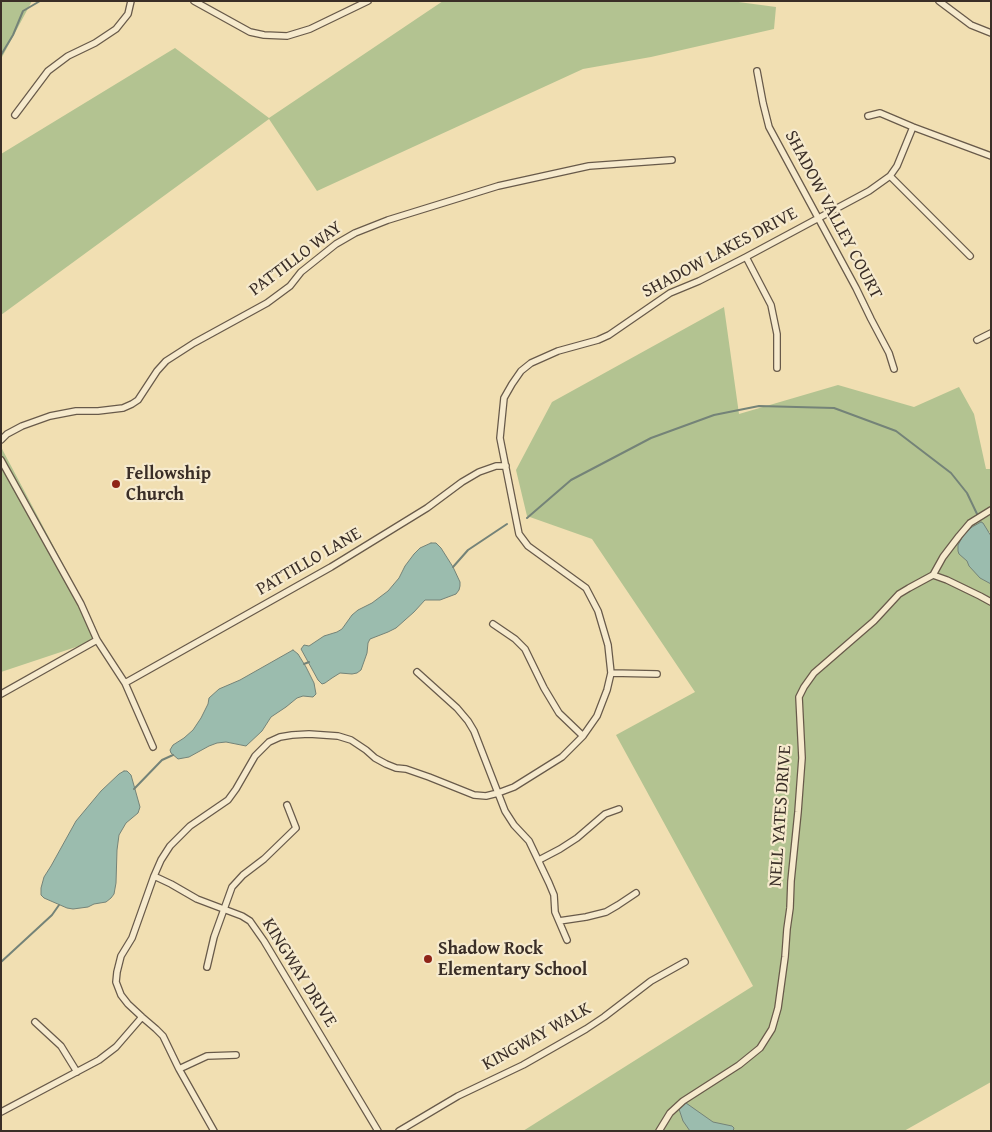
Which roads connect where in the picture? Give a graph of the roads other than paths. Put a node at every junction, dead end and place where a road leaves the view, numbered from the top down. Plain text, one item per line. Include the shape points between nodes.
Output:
1 (130, 1) edge
2 (194, 1) edge
3 (368, 1) edge
4 (939, 1) edge
5 (991, 33) edge
6 (757, 71) dead end
7 (15, 115) dead end
8 (868, 116) dead end
9 (913, 127) junction
10 (991, 156) edge
11 (672, 160) dead end
12 (890, 176) junction
13 (818, 219) junction
14 (970, 256) dead end
15 (746, 257) junction
16 (991, 333) edge
17 (977, 340) dead end
18 (777, 368) dead end
19 (894, 369) dead end
20 (1, 440) edge
21 (1, 460) edge
22 (506, 466) junction
23 (991, 510) edge
24 (933, 575) junction
25 (991, 602) edge
26 (493, 624) dead end
27 (98, 640) junction
28 (417, 672) dead end
29 (611, 673) junction
30 (657, 674) dead end
31 (125, 683) junction
32 (1, 694) edge
33 (584, 736) junction
34 (153, 747) dead end
35 (498, 793) junction
36 (287, 806) dead end
37 (619, 809) dead end
38 (539, 860) junction
39 (154, 876) junction
40 (636, 893) dead end
41 (224, 909) junction
42 (559, 921) junction
43 (567, 940) dead end
44 (685, 962) dead end
45 (206, 967) dead end
46 (142, 1017) junction
47 (35, 1022) dead end
48 (236, 1055) dead end
49 (179, 1069) junction
50 (77, 1072) junction
51 (1, 1112) edge
52 (214, 1131) edge
53 (378, 1131) edge
54 (399, 1131) edge
55 (659, 1131) edge

1 - 7 street via 128,14 116,28 48,70
2 - 3 street via 250,32 287,36 310,29
4 - 5 street via 971,25
6 - 13 street, SHADOW VALLEY COURT via 769,127
8 - 9 street via 880,113
9 - 10 street
9 - 12 street, SHADOW LAKES DRIVE
11 - 20 street, PATTILLO WAY via 589,166 498,186 355,233 336,244 267,303 171,357 132,404 123,408 50,416 22,426
12 - 13 street, SHADOW LAKES DRIVE
12 - 14 street
13 - 15 street, SHADOW LAKES DRIVE
13 - 19 street, SHADOW VALLEY COURT via 889,353
15 - 18 street via 771,305
15 - 22 street, SHADOW LAKES DRIVE via 670,293 609,335 558,351 521,371 504,398 500,438
16 - 17 street
21 - 27 street
22 - 29 street, SHADOW LAKES DRIVE via 519,534 528,546 586,588 598,611 608,645
22 - 31 street, PATTILLO LANE via 479,472 331,568
23 - 24 street via 970,523 958,536
24 - 25 street
24 - 55 street, NELL YATES DRIVE via 899,594 874,621 814,674 799,697 802,758 798,812 785,957 772,1029 760,1048 739,1065 683,1101 670,1113
26 - 33 street via 525,648 559,713
27 - 31 street
27 - 32 street
28 - 35 street via 468,721
29 - 30 street
29 - 33 street, SHADOW LAKES DRIVE via 597,716
31 - 34 street
33 - 35 street, SHADOW LAKES DRIVE via 562,757 514,787
35 - 38 street via 505,811 529,841
35 - 39 street, SHADOW LAKES DRIVE via 474,795 396,768 375,758 351,740 338,736 292,734 269,742 255,756 228,800 190,826 170,846
36 - 41 street via 296,828 235,883
37 - 38 street via 605,814 578,838
38 - 42 street via 554,896
39 - 41 street, KINGWAY DRIVE
39 - 46 street, SHADOW LAKES DRIVE via 132,938 121,956 116,982 121,995
40 - 42 street via 606,912
41 - 45 street
41 - 53 street, KINGWAY DRIVE via 247,918 254,926
42 - 43 street
44 - 54 street, KINGWAY WALK via 651,981 586,1029
46 - 49 street, SHADOW LAKES DRIVE via 163,1036
46 - 50 street via 116,1047
47 - 50 street via 61,1046
48 - 49 street via 207,1056
49 - 52 street, SHADOW LAKES DRIVE
50 - 51 street

